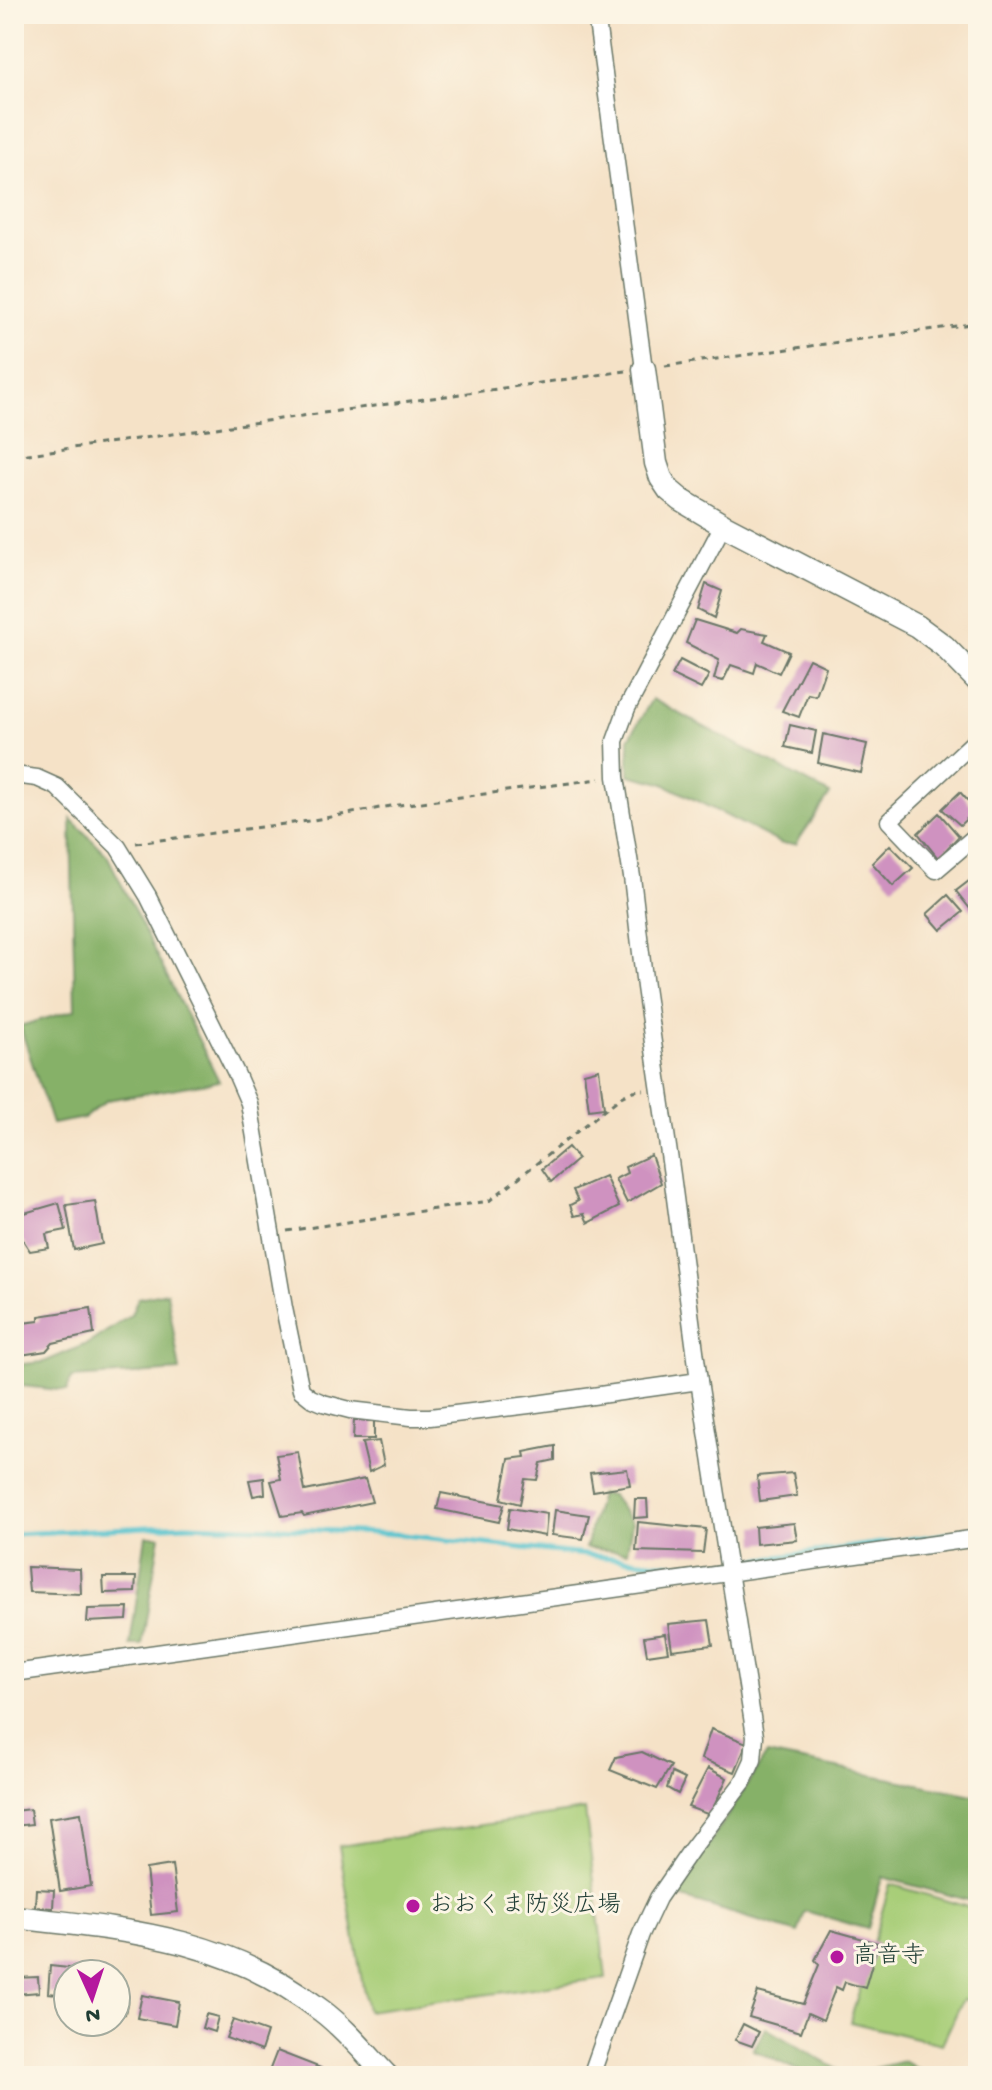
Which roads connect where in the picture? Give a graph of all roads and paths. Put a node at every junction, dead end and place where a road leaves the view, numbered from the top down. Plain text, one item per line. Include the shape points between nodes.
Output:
1 (596, 14) edge
2 (978, 323) edge
3 (644, 369) junction
4 (14, 456) edge
5 (723, 525) junction
6 (978, 681) edge
7 (978, 738) edge
8 (14, 775) edge
9 (616, 777) junction
10 (978, 834) edge
11 (118, 847) junction
12 (659, 1088) junction
13 (272, 1233) junction
14 (699, 1381) junction
15 (978, 1538) edge
16 (728, 1573) junction
17 (14, 1673) edge
18 (14, 1917) edge
19 (387, 2076) edge
20 (591, 2076) edge

1 - 3 street
2 - 3 path
3 - 4 path
3 - 5 street via 661,478 681,500
5 - 6 street via 917,626
5 - 9 street via 627,708 615,741
7 - 10 street via 889,821 936,870
8 - 11 street via 57,787
9 - 11 path
9 - 12 street
11 - 13 street via 148,896 249,1103
12 - 13 path via 621,1097 489,1201
12 - 14 street
13 - 14 street via 301,1390 323,1403 430,1417
14 - 16 street
15 - 16 street
16 - 17 street
16 - 20 street via 755,1736 753,1760 743,1782 658,1898
18 - 19 street via 157,1935 240,1963 322,2010

